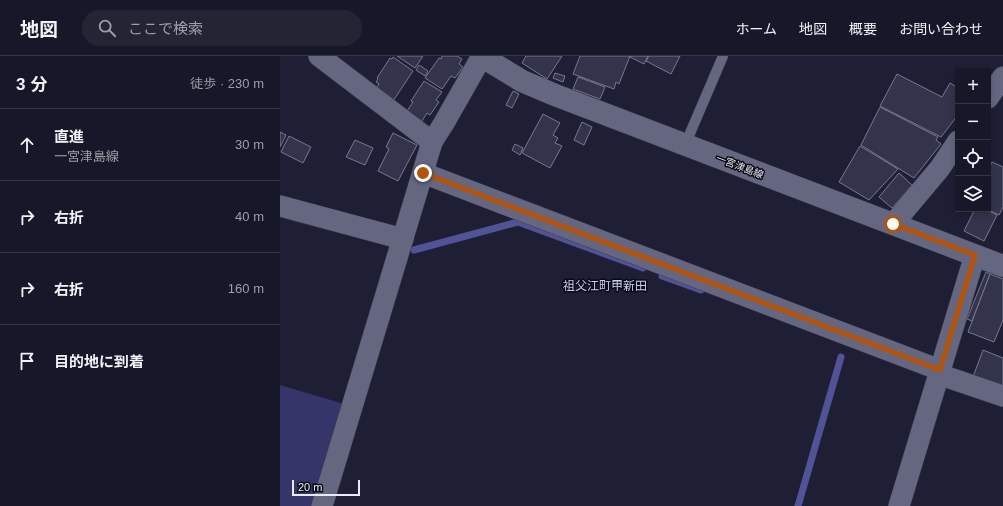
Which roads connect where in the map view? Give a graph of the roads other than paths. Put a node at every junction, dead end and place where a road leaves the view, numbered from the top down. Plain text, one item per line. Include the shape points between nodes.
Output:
1 (319, 56) edge
2 (482, 56) edge
3 (723, 56) edge
4 (432, 142) junction
5 (684, 144) junction
6 (955, 146) edge
7 (423, 173) junction
8 (280, 206) edge
9 (893, 224) junction
10 (403, 239) junction
11 (975, 255) junction
12 (1003, 266) edge
13 (939, 372) junction
14 (1003, 396) edge
15 (322, 506) edge
16 (899, 506) edge

1 - 4 street
2 - 4 street
2 - 5 main road, 一宮津島線 via 522,81
3 - 5 lane
4 - 7 street
5 - 9 main road, 一宮津島線
6 - 9 street via 940,168
7 - 10 street
7 - 13 street
8 - 10 street
9 - 11 main road, 一宮津島線
10 - 15 street
11 - 12 main road, 一宮津島線
11 - 13 street
13 - 14 street
13 - 16 street

